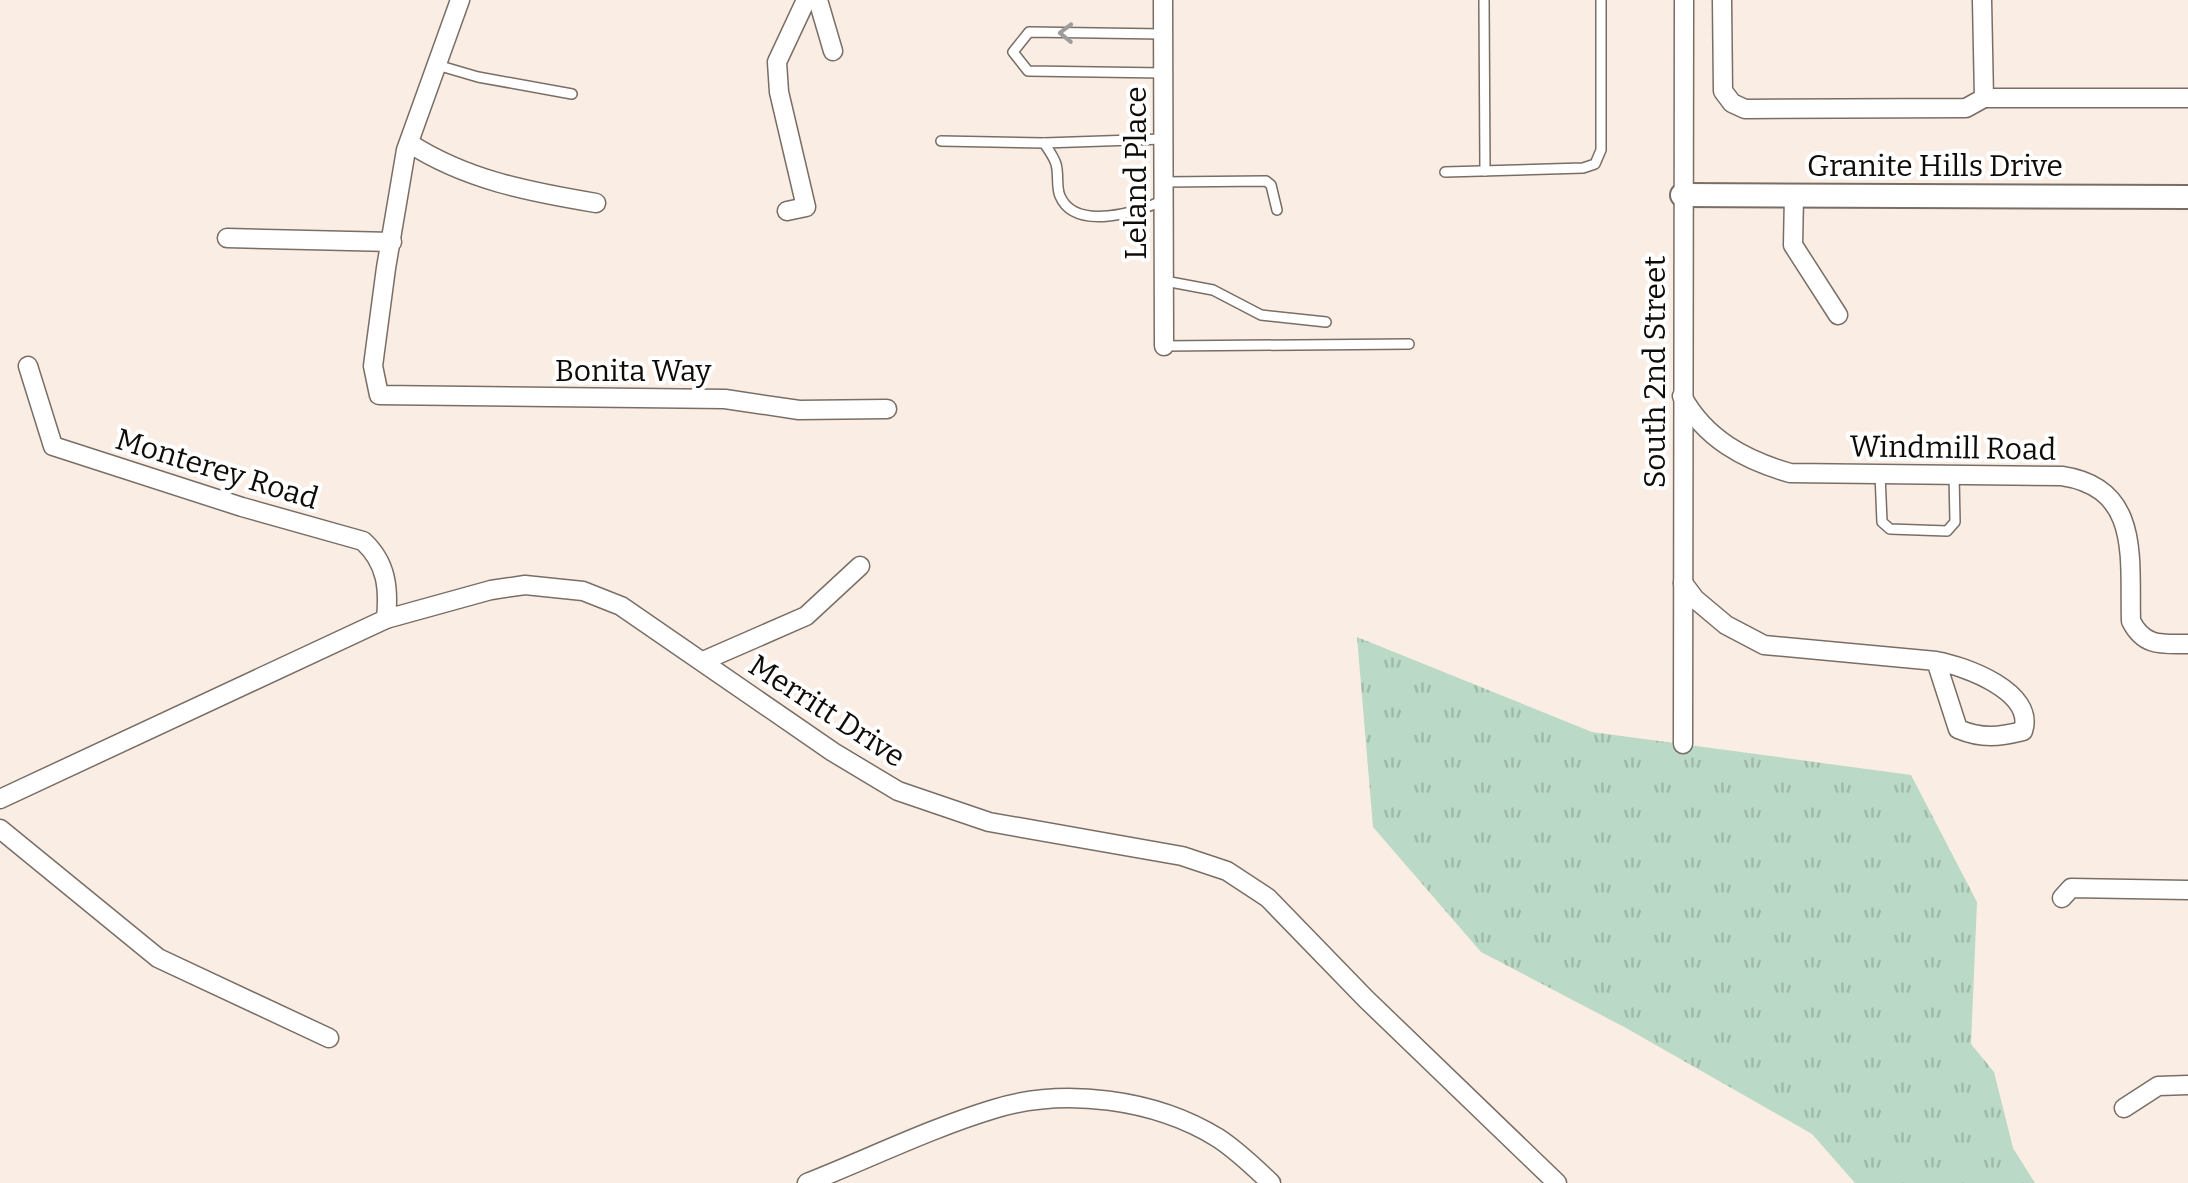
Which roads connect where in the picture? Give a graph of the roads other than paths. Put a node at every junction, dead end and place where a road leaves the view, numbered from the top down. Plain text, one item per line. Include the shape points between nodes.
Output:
1 (460, 0) edge
2 (806, 0) edge
3 (818, 0) edge
4 (1164, 0) edge
5 (1484, 0) edge
6 (1601, 0) edge
7 (1684, 0) edge
8 (1722, 0) edge
9 (1982, 0) edge
10 (1164, 34) junction
11 (833, 51) dead end
12 (437, 65) junction
13 (1164, 74) junction
14 (572, 94) dead end
15 (1984, 98) junction
16 (2188, 98) edge
17 (1164, 139) junction
18 (941, 141) dead end
19 (1044, 143) junction
20 (409, 144) junction
21 (1485, 170) junction
22 (1445, 172) dead end
23 (1165, 191) junction
24 (1682, 195) junction
25 (1794, 196) junction
26 (2188, 196) edge
27 (596, 203) dead end
28 (1276, 210) dead end
29 (786, 211) dead end
30 (227, 238) dead end
31 (392, 242) junction
32 (1162, 280) junction
33 (1838, 315) dead end
34 (1326, 322) dead end
35 (1409, 344) dead end
36 (1164, 346) joint
37 (28, 366) dead end
38 (1682, 395) junction
39 (887, 409) dead end
40 (1880, 474) junction
41 (1954, 475) junction
42 (860, 566) dead end
43 (1683, 583) junction
44 (386, 619) junction
45 (2188, 644) edge
46 (703, 660) junction
47 (1936, 661) junction
48 (1683, 744) dead end
49 (0, 799) edge
50 (0, 828) edge
51 (2188, 890) edge
52 (2062, 898) dead end
53 (329, 1038) dead end
54 (2188, 1085) edge
55 (2124, 1108) dead end
56 (807, 1183) edge
57 (1271, 1183) edge
58 (1556, 1183) edge

1 - 12 street
2 - 29 street via 777,62 806,206
3 - 11 street
4 - 10 street, Leland Place
5 - 21 lane
6 - 21 lane via 1596,164
7 - 24 street, South 2nd Street
8 - 15 street via 1723,90 1745,108 1966,108
9 - 15 street
10 - 13 street, Leland Place
10 -> 13 lane via 1029,32 1013,52 1028,71
12 - 14 lane
12 - 20 street
13 - 17 street, Leland Place
15 - 16 street
17 - 19 lane
17 - 23 street, Leland Place
18 - 19 lane
19 - 23 lane via 1056,163 1060,196 1082,216 1130,214
20 - 27 street via 440,164 520,190
20 - 31 street
21 - 22 lane
23 - 28 lane via 1266,181
23 - 32 street, Leland Place
24 - 25 street, Granite Hills Drive
24 - 38 street, South 2nd Street
25 - 26 street, Granite Hills Drive
25 - 33 street via 1793,246
30 - 31 street
31 - 39 street, Bonita Way via 373,366 379,396 725,399 799,410
32 - 34 lane via 1213,290 1261,315
32 - 36 street, Leland Place
35 - 36 lane
37 - 44 street, Monterey Road via 53,446 363,542 386,579
38 - 40 street, Windmill Road via 1717,439 1752,462 1790,473
38 - 43 street, South 2nd Street
40 - 41 street, Windmill Road
40 - 41 lane via 1882,522 1890,530 1947,531 1955,522
41 - 45 street, Windmill Road via 2062,476 2098,488 2129,532 2136,632 2151,644
42 - 46 street via 806,616
43 - 47 street via 1710,613 1764,644
43 - 48 street, South 2nd Street
44 - 46 street, Merritt Drive via 508,587 562,587 621,606
44 - 49 street, Merritt Drive
46 - 58 street, Merritt Drive via 833,752 929,804 990,822 1198,860 1242,878
47 - 47 street via 1958,729 1997,738 2023,731 2024,708 1998,685
50 - 53 street via 158,958
51 - 52 street via 2071,888
54 - 55 street via 2158,1086
56 - 57 street via 994,1109 1074,1099 1176,1119 1215,1136

